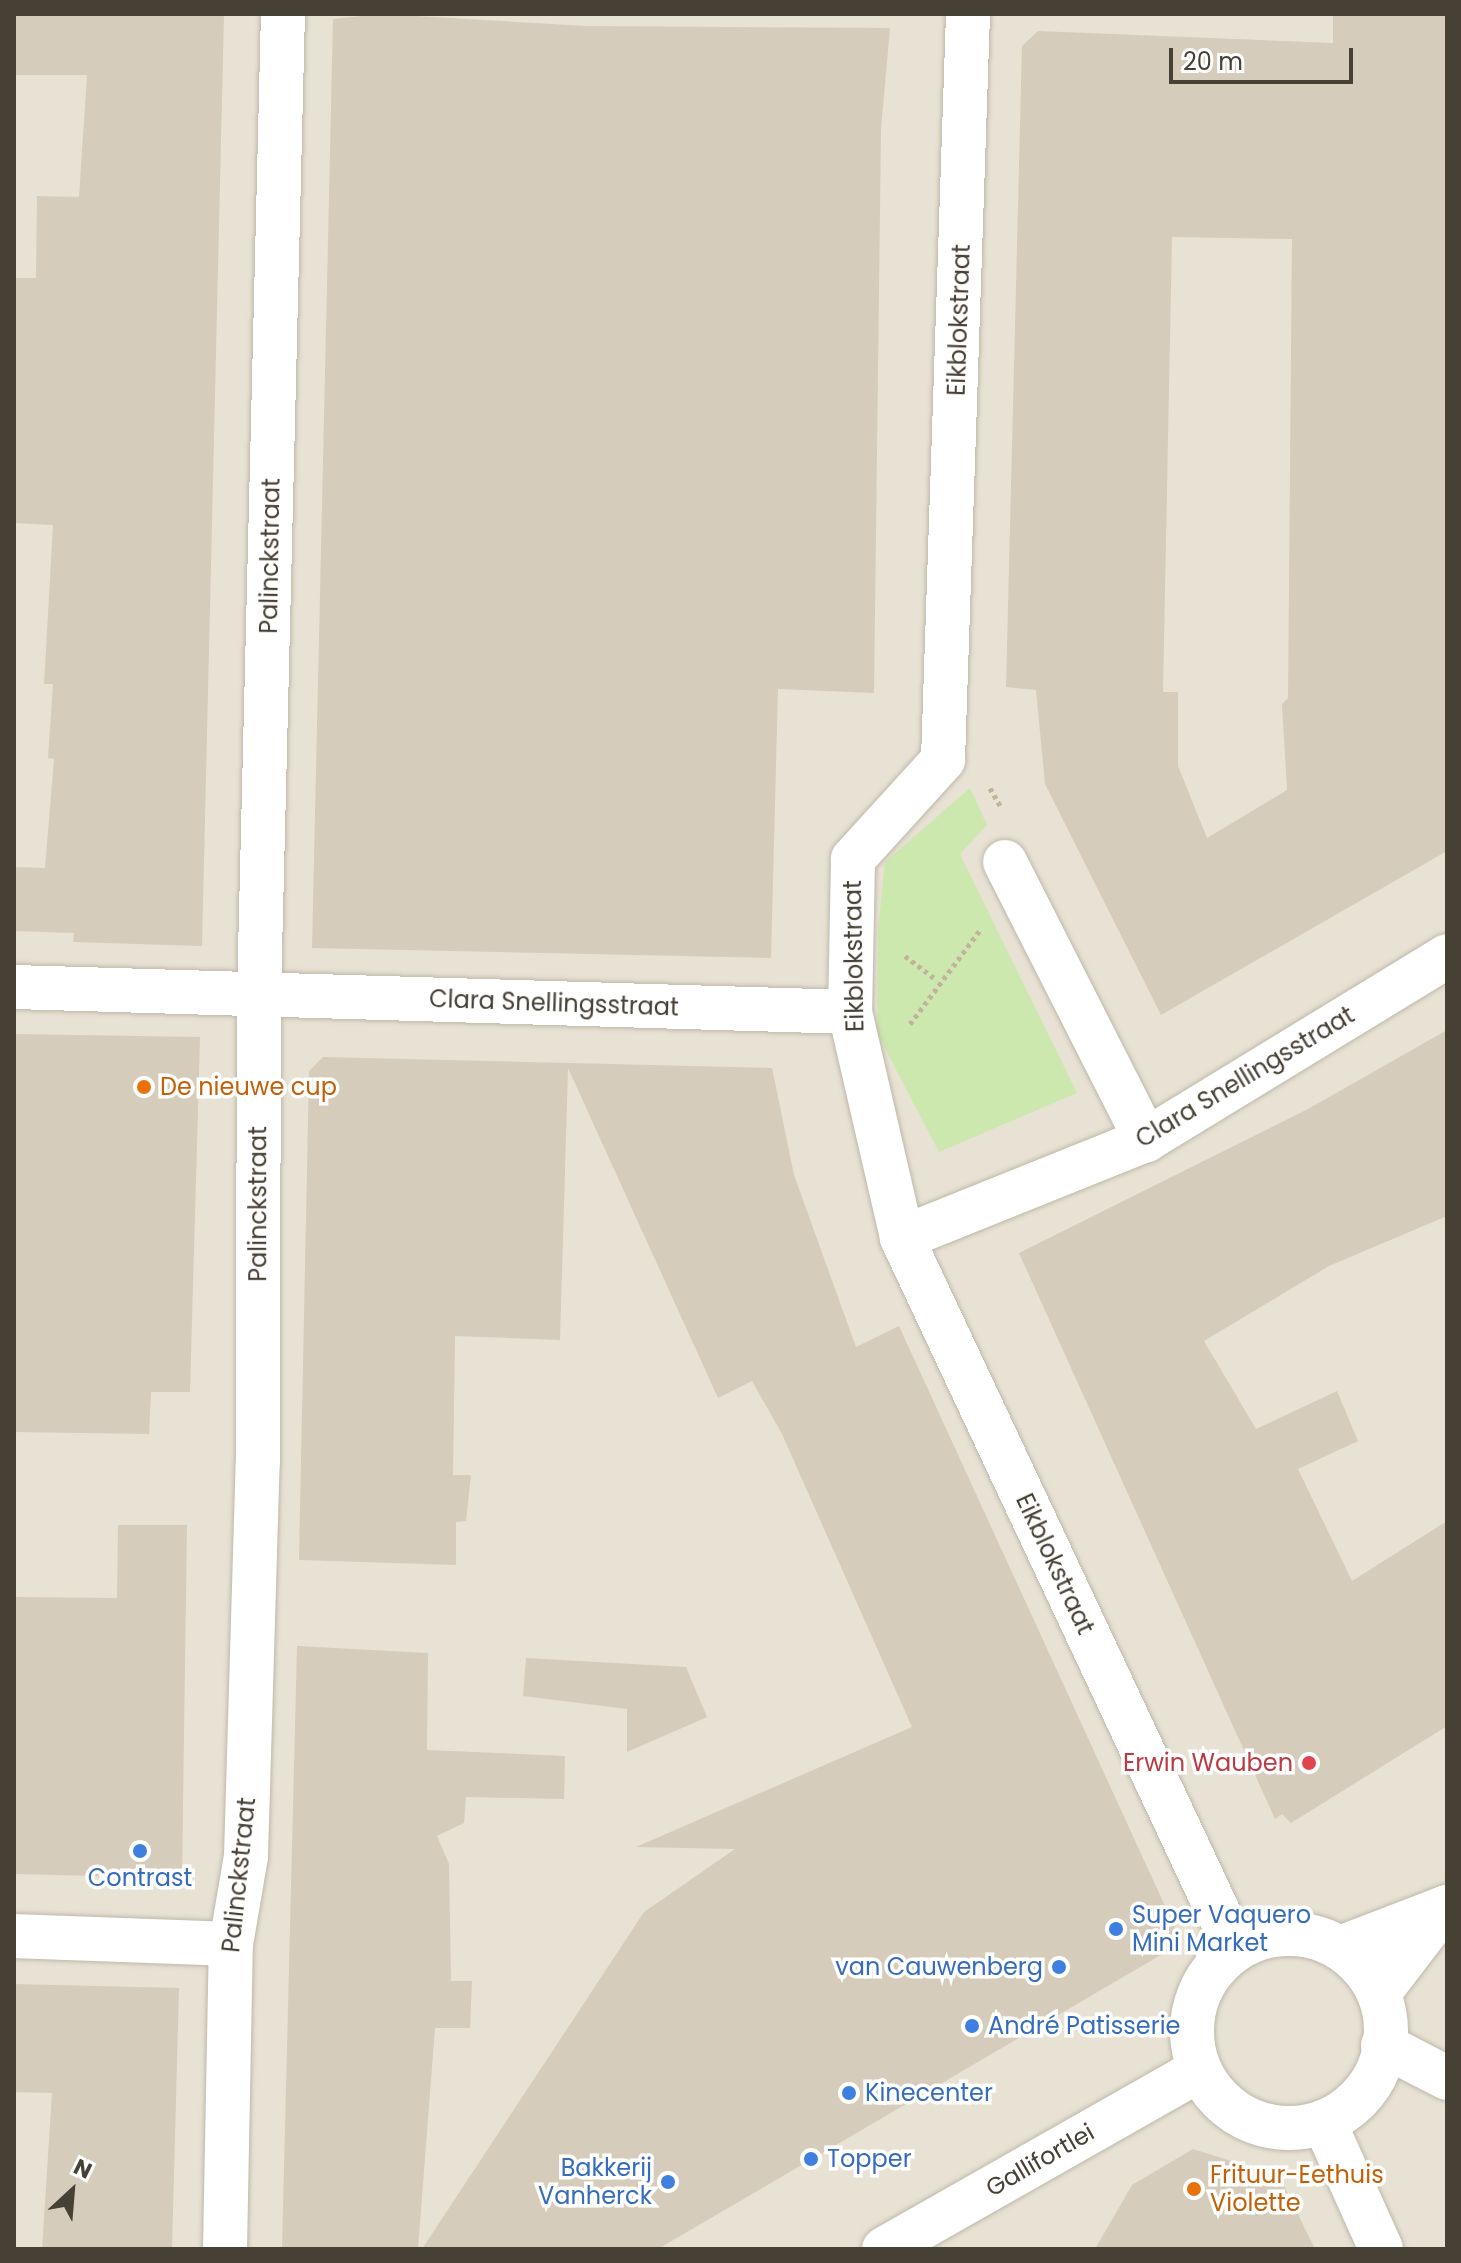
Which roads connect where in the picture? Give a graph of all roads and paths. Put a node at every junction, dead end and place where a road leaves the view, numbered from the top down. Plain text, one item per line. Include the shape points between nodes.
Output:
1 (283, 14) edge
2 (968, 14) edge
3 (943, 760) junction
4 (1009, 870) junction
5 (1447, 956) edge
6 (14, 987) edge
7 (259, 994) junction
8 (850, 1012) junction
9 (864, 1096) junction
10 (1146, 1140) junction
11 (902, 1238) junction
12 (1446, 1908) edge
13 (14, 1936) edge
14 (231, 1944) junction
15 (1340, 1948) junction
16 (1236, 1950) junction
17 (1379, 1993) junction
18 (1383, 2045) junction
19 (1197, 2071) junction
20 (1447, 2078) edge
21 (1324, 2122) junction
22 (891, 2247) edge
23 (225, 2249) edge
24 (1381, 2249) edge

1 - 7 street, Palinckstraat
2 - 3 street, Eikblokstraat
3 - 4 path via 978,766 1016,833
3 - 8 street, Eikblokstraat via 853,859
4 - 9 path
4 - 10 street
5 - 10 street, Clara Snellingsstraat
6 - 7 street, Clara Snellingsstraat
7 - 8 street, Clara Snellingsstraat
7 - 14 street, Palinckstraat via 258,1463 246,1856
8 - 9 street, Eikblokstraat
9 - 11 street, Eikblokstraat
10 - 11 street, Clara Snellingsstraat
11 - 16 street, Eikblokstraat
12 - 15 street
12 - 17 street
13 - 14 street
14 - 23 street, Palinckstraat
15 - 16 street via 1287,1934
15 - 17 street
16 - 19 street via 1197,2000
17 - 18 street
18 - 20 street
18 - 21 street via 1369,2088
19 - 21 street via 1247,2119 1284,2128
19 - 22 street, Gallifortlei
21 - 24 street

